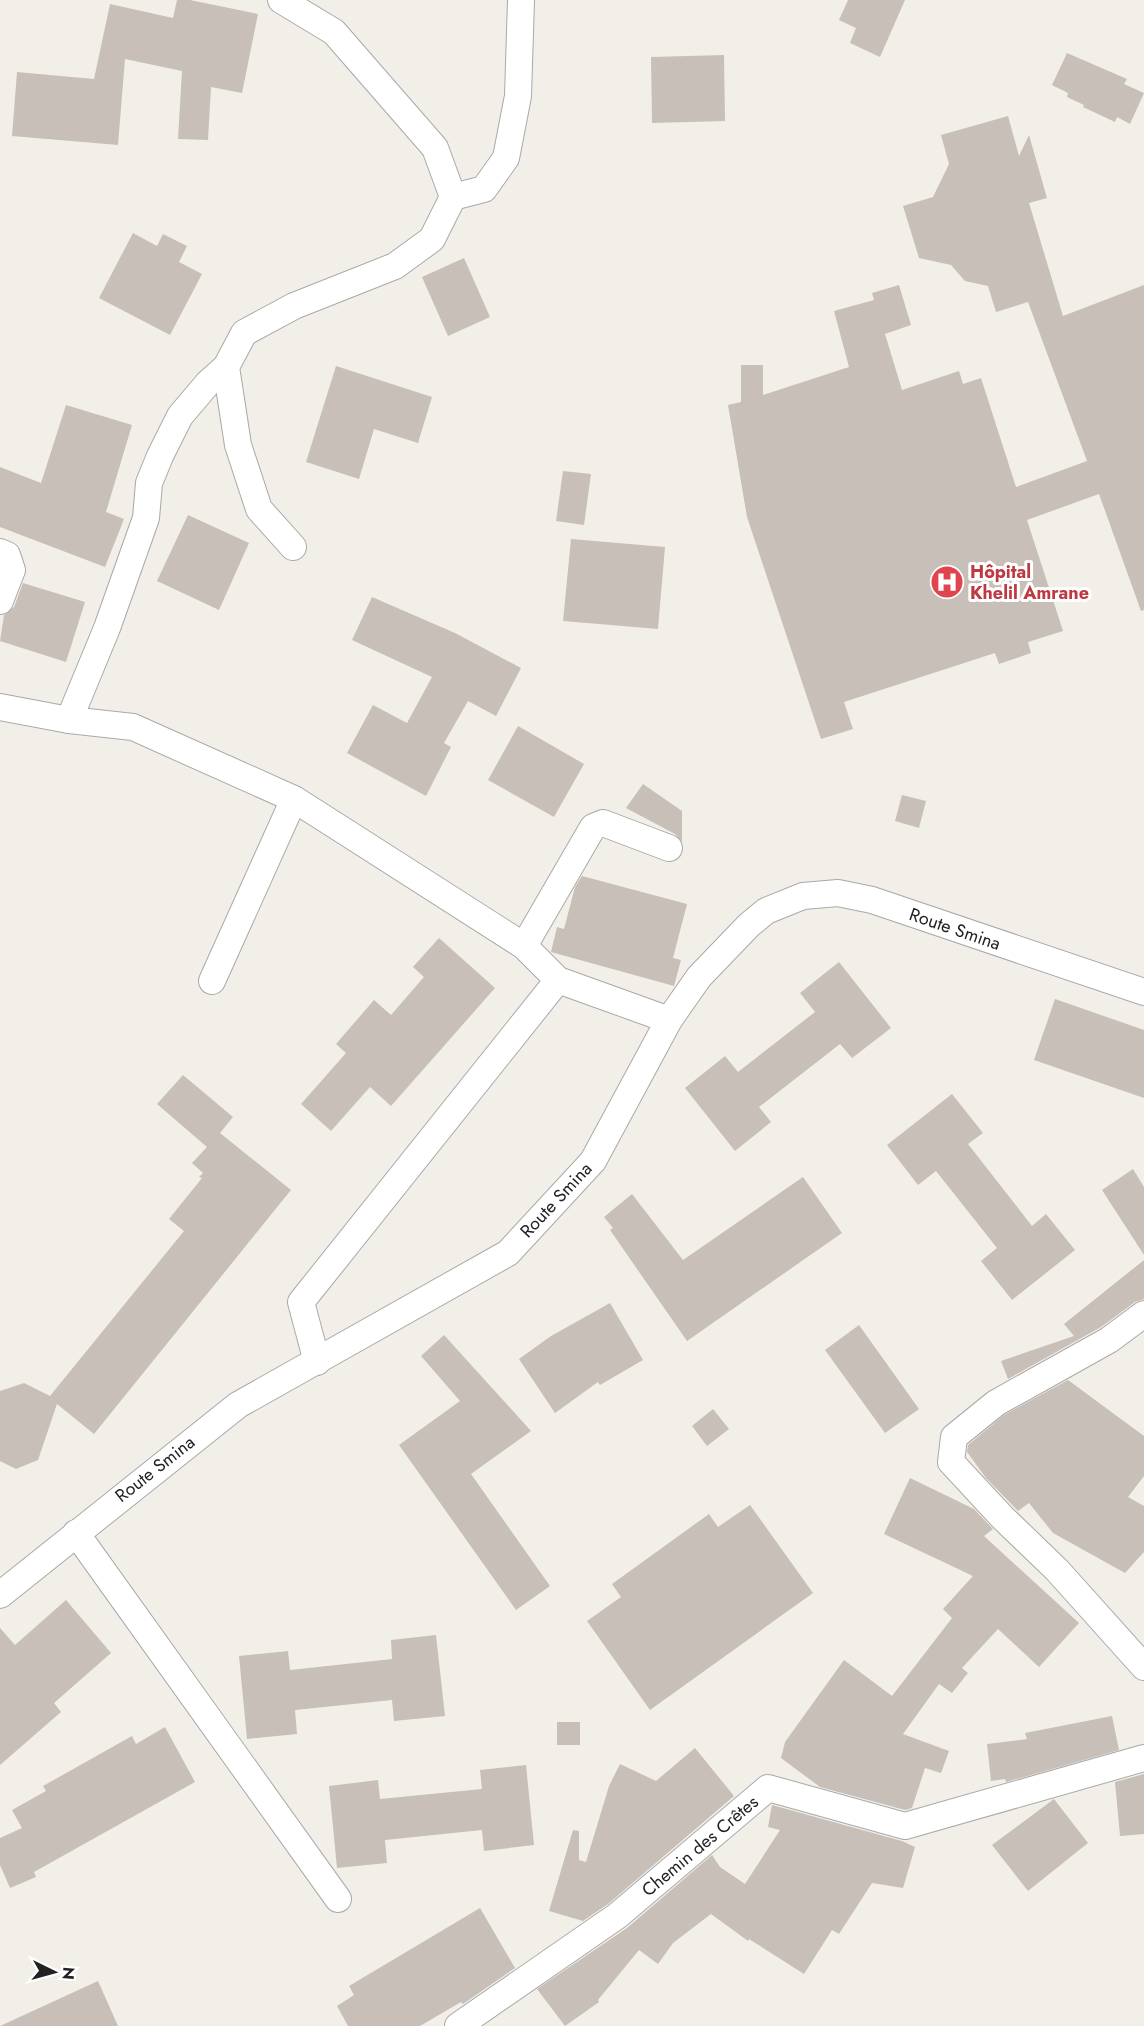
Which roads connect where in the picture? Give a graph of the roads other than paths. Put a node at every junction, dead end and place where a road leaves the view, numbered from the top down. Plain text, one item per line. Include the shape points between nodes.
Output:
1 (281, 0) edge
2 (521, 0) edge
3 (453, 197) junction
4 (226, 366) junction
5 (293, 547) dead end
6 (0, 552) edge
7 (0, 601) edge
8 (0, 707) edge
9 (69, 720) junction
10 (294, 799) junction
11 (669, 848) dead end
12 (524, 946) junction
13 (558, 980) junction
14 (212, 981) dead end
15 (1144, 993) edge
16 (669, 1020) junction
17 (1144, 1314) edge
18 (317, 1362) junction
19 (76, 1533) junction
20 (0, 1595) edge
21 (1144, 1667) edge
22 (1144, 1758) edge
23 (338, 1899) dead end
24 (458, 2026) edge

1 - 3 street via 334,32 435,148
2 - 3 street via 518,96 506,158 484,189
3 - 4 street via 432,239 395,266 294,306 244,333
4 - 5 street via 238,445 259,509
4 - 9 street via 180,416 156,465 149,483 146,518
6 - 7 street via 7,555 12,570
8 - 9 street
9 - 10 street via 133,727
10 - 12 street
10 - 14 street
11 - 12 street via 603,823 593,827
12 - 13 street
13 - 16 street
13 - 18 street via 301,1302
15 - 16 street, Route Smina via 872,900 838,893 803,896 766,911 699,977
16 - 18 street, Route Smina via 593,1161 508,1253
17 - 21 street via 1109,1340 996,1403 954,1437 951,1462 1057,1570
18 - 19 street, Route Smina via 238,1405
19 - 20 street, Route Smina
19 - 23 street
22 - 24 street, Chemin des Crêtes via 905,1826 768,1788 617,1916

